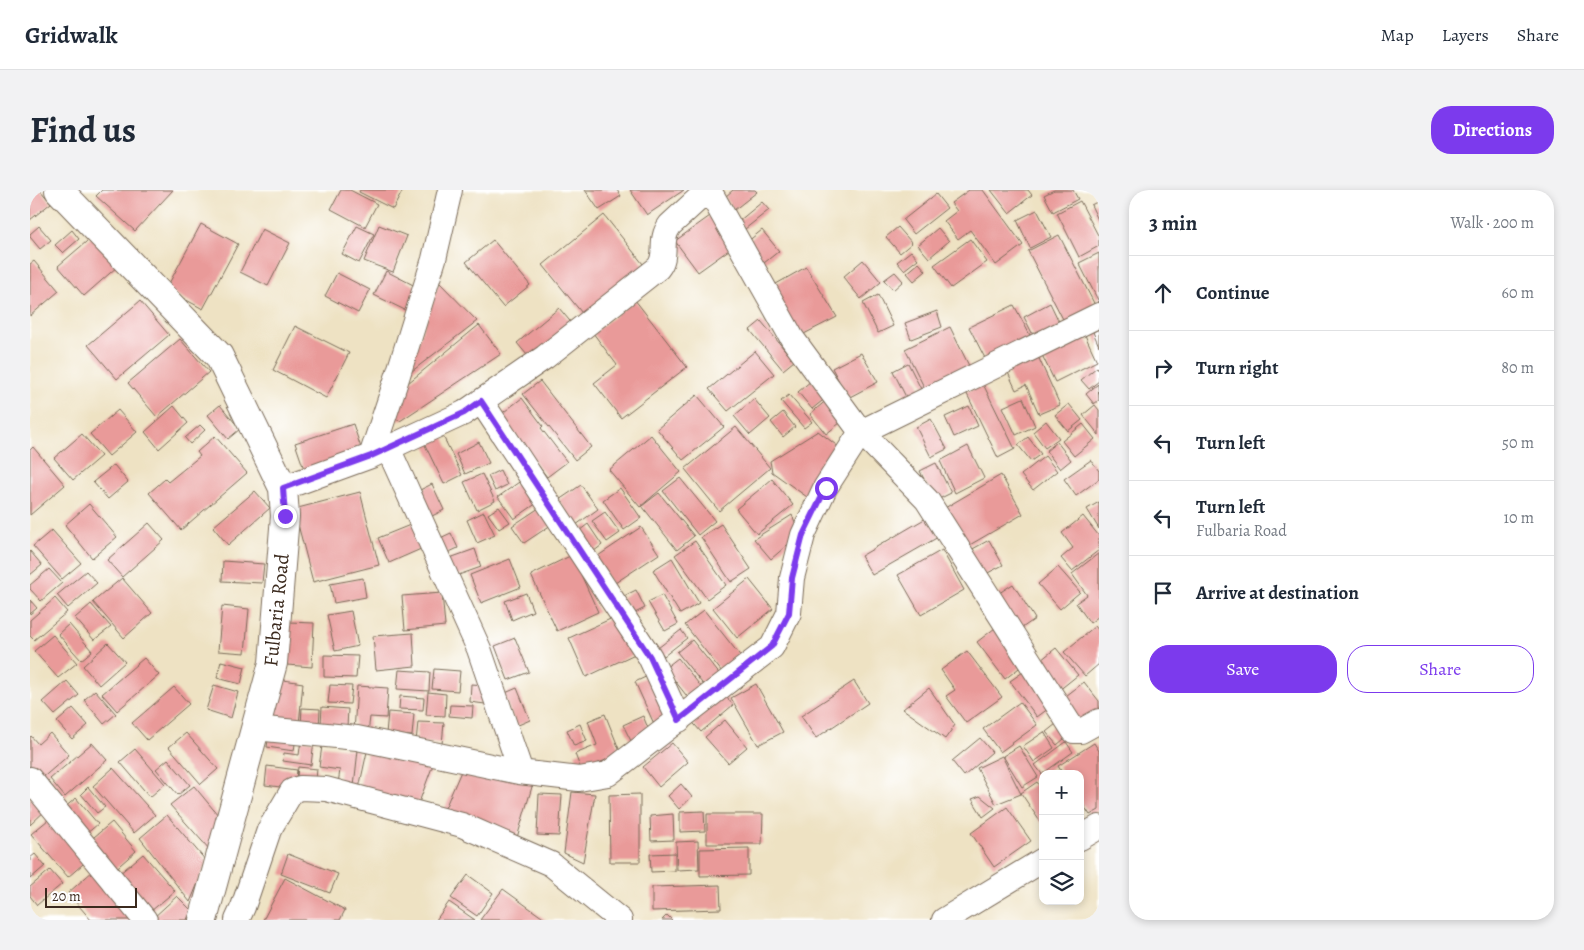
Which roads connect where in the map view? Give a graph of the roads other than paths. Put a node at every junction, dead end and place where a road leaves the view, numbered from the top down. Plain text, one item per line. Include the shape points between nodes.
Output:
1 (59, 190) edge
2 (450, 190) edge
3 (708, 190) edge
4 (1099, 315) edge
5 (481, 401) junction
6 (860, 432) junction
7 (380, 452) junction
8 (283, 488) junction
9 (679, 720) junction
10 (255, 728) junction
11 (1096, 730) edge
12 (521, 772) junction
13 (30, 779) edge
14 (1099, 826) edge
15 (1084, 835) edge
16 (1039, 862) edge
17 (144, 920) edge
18 (203, 920) edge
19 (236, 920) edge
20 (620, 920) edge
21 (944, 920) edge

1 - 8 main road, Fulbaria Road via 219,356
2 - 7 street
3 - 5 street via 665,232 664,260 658,268 545,358
3 - 6 street via 792,338
4 - 6 street
5 - 7 street via 464,413
5 - 9 street via 650,657
6 - 9 street via 826,488 803,535 792,578 789,613 772,646
6 - 11 street via 927,500 1074,731
7 - 8 street
7 - 12 street via 479,649
8 - 10 main road, Fulbaria Road via 285,516 273,664
9 - 12 street via 608,774 580,779
10 - 12 street via 357,738
10 - 18 main road, Fulbaria Road
13 - 17 street
14 - 15 street
16 - 21 street
19 - 20 street via 269,830 292,791 300,788 326,789 462,825 551,864

